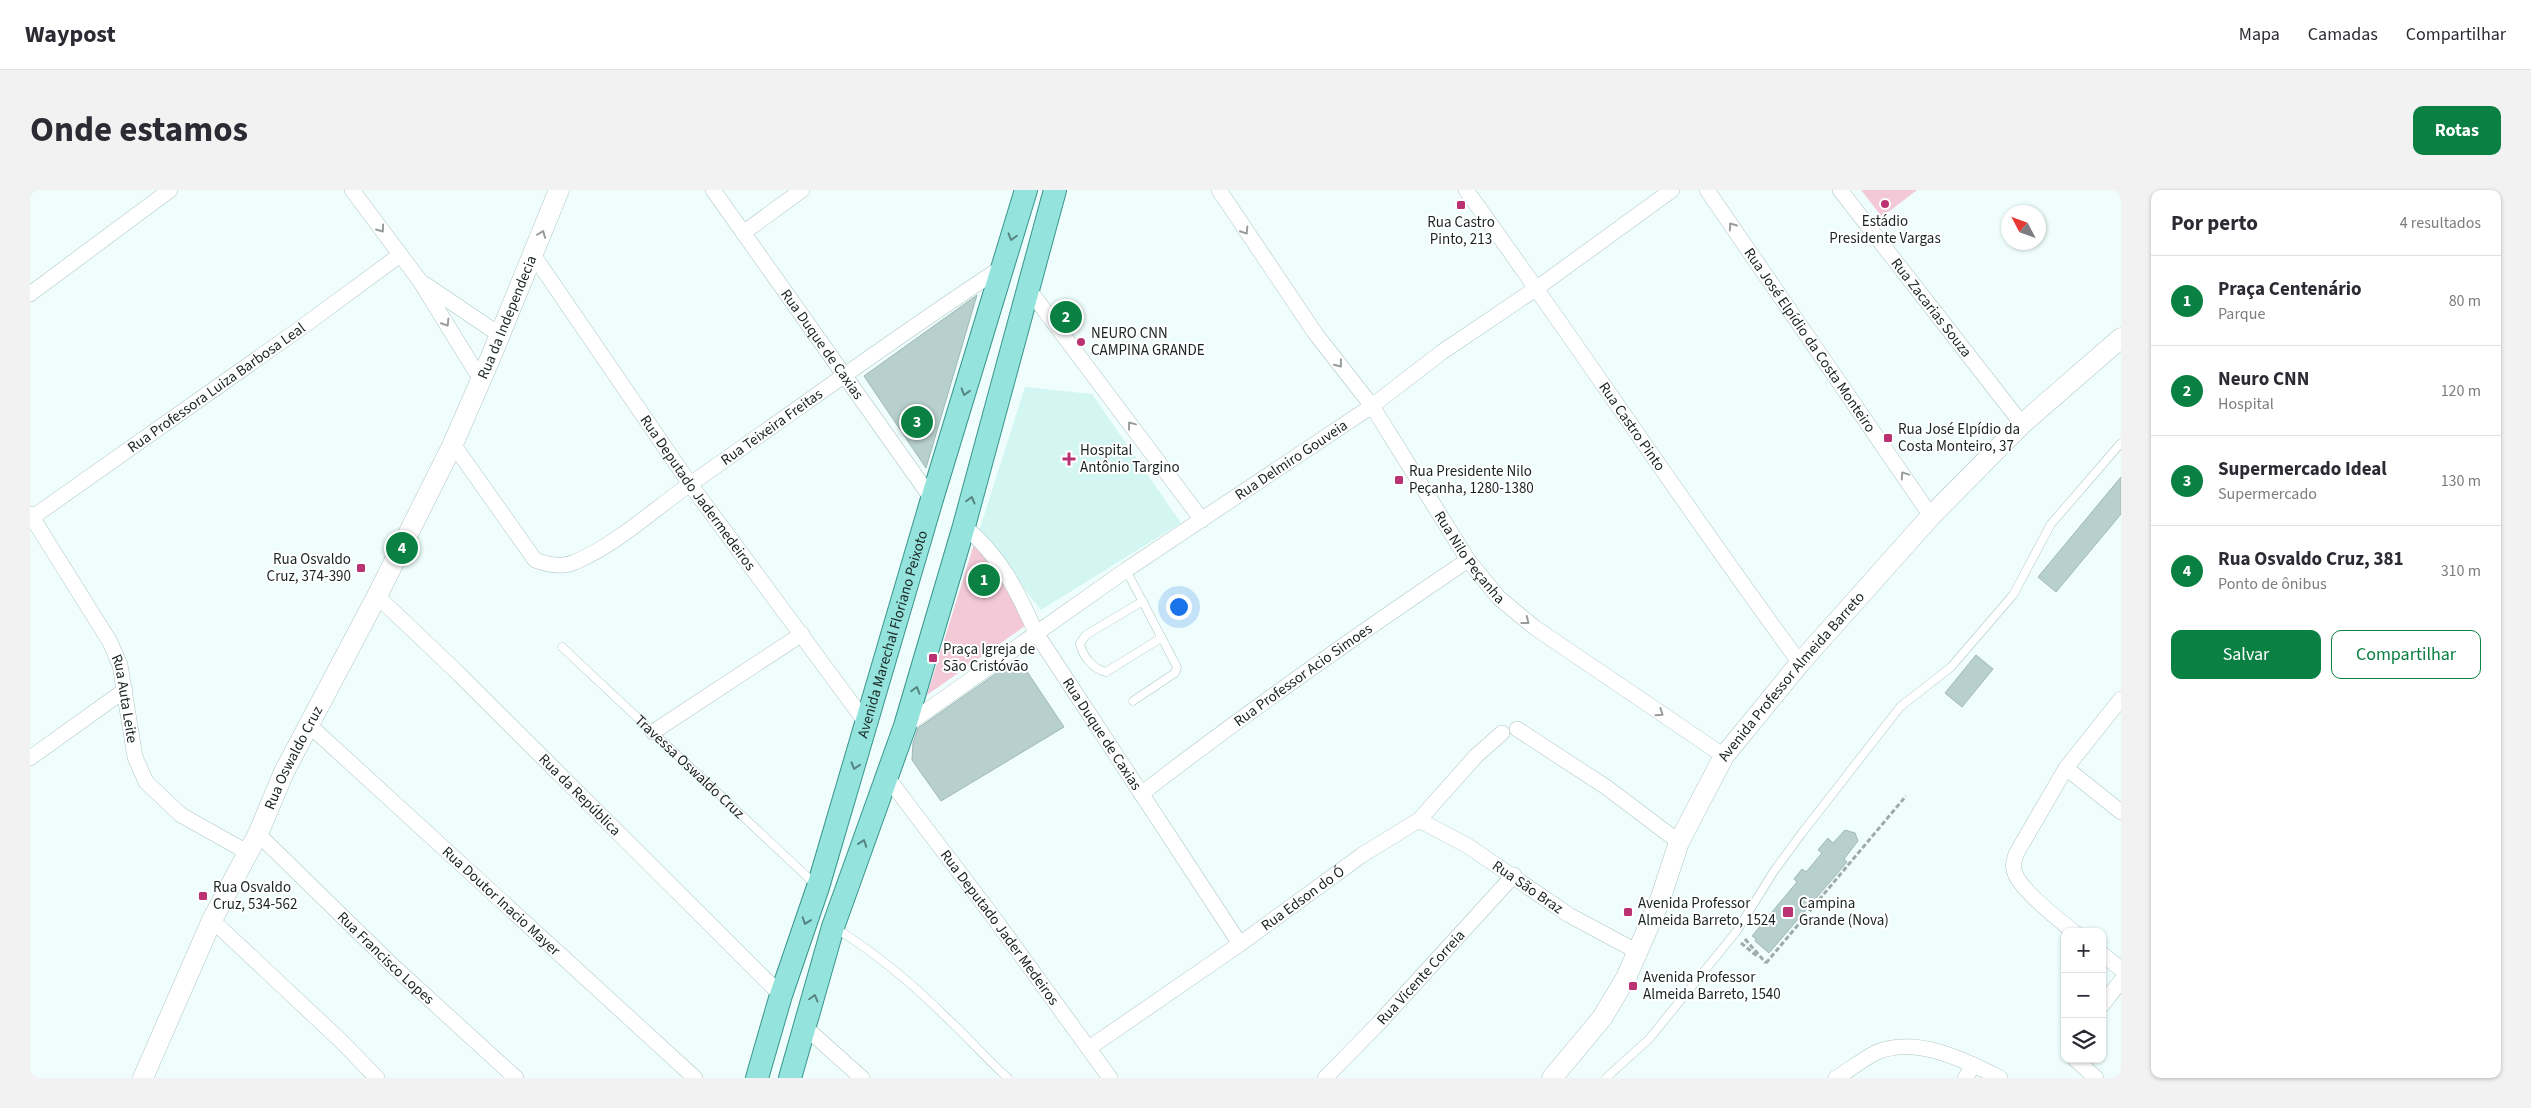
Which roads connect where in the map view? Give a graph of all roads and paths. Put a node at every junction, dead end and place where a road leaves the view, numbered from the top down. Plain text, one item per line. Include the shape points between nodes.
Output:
1 (170, 190) edge
2 (352, 190) edge
3 (560, 190) edge
4 (713, 190) edge
5 (802, 190) edge
6 (1026, 190) edge
7 (1055, 190) edge
8 (1219, 190) edge
9 (1466, 190) edge
10 (1672, 190) edge
11 (1707, 190) edge
12 (1840, 190) edge
13 (743, 233) junction
14 (400, 255) junction
15 (534, 256) junction
16 (1004, 266) junction
17 (420, 281) junction
18 (1028, 287) junction
19 (1537, 288) junction
20 (30, 294) edge
21 (500, 336) junction
22 (2121, 338) edge
23 (844, 374) junction
24 (481, 380) junction
25 (1372, 406) junction
26 (2022, 424) junction
27 (2121, 443) edge
28 (453, 444) junction
29 (690, 484) junction
30 (932, 499) junction
31 (1931, 516) junction
32 (31, 517) edge
33 (1202, 520) junction
34 (964, 526) junction
35 (1468, 560) junction
36 (1126, 570) junction
37 (377, 596) junction
38 (1143, 601) junction
39 (1036, 633) junction
40 (802, 634) junction
41 (1161, 638) junction
42 (562, 647) dead end
43 (1800, 663) junction
44 (125, 690) junction
45 (2121, 699) edge
46 (1133, 701) dead end
47 (308, 724) junction
48 (867, 724) junction
49 (905, 726) junction
50 (1517, 729) dead end
51 (653, 732) junction
52 (1502, 733) dead end
53 (1724, 756) junction
54 (30, 758) edge
55 (2066, 768) junction
56 (887, 777) junction
57 (1141, 794) junction
58 (1906, 796) dead end
59 (2121, 812) edge
60 (1419, 820) junction
61 (258, 834) junction
62 (1679, 842) junction
63 (247, 852) junction
64 (1514, 876) junction
65 (818, 887) junction
66 (212, 920) junction
67 (834, 926) junction
68 (2070, 928) edge
69 (1746, 941) dead end
70 (1240, 944) junction
71 (1743, 944) dead end
72 (1638, 952) junction
73 (2106, 957) edge
74 (1766, 963) junction
75 (2121, 969) edge
76 (2121, 981) edge
77 (781, 995) junction
78 (2106, 1000) edge
79 (806, 1028) junction
80 (1089, 1048) junction
81 (2079, 1063) edge
82 (1974, 1065) junction
83 (143, 1078) edge
84 (377, 1078) edge
85 (516, 1078) edge
86 (695, 1078) edge
87 (757, 1078) edge
88 (790, 1078) edge
89 (862, 1078) edge
90 (1008, 1078) edge
91 (1110, 1078) edge
92 (1325, 1078) edge
93 (1552, 1078) edge
94 (1606, 1078) edge
95 (1836, 1078) edge
96 (1965, 1078) edge
97 (2000, 1078) edge
98 (2096, 1078) edge

1 - 20 street
2 -> 14 street
15 -> 3 street, Rua da Independecia
4 - 13 street, Rua Duque de Caxias
5 - 13 street
6 -> 16 main road, Avenida Marechal Floriano Peixoto
7 - 18 main road
8 -> 25 street, Rua Nilo Peçanha via 1316,333
9 - 19 street, Rua Castro Pinto
10 - 19 street, Rua Delmiro Gouveia
31 -> 11 street, Rua José Elpídio da Costa Monteiro
12 - 26 street, Rua Zacarias Souza
13 - 23 street, Rua Duque de Caxias
14 - 17 street
14 - 32 street, Rua Professora Luiza Barbosa Leal
15 - 21 street, Rua da Independecia
15 - 29 street, Rua Deputado Jadermedeiros
16 - 23 street, Rua Teixeira Freitas
16 -> 30 main road, Avenida Marechal Floriano Peixoto
17 - 21 street
17 -> 24 street
33 -> 18 street
34 -> 18 main road
19 - 25 street, Rua Delmiro Gouveia via 1442,352
19 - 43 street, Rua Castro Pinto
21 - 24 street, Rua da Independecia
22 - 26 street, Avenida Professor Almeida Barreto
23 - 29 street, Rua Teixeira Freitas
23 - 30 street, Rua Duque de Caxias
24 - 28 street, Rua da Independecia
25 - 33 street, Rua Delmiro Gouveia
25 - 35 street, Rua Nilo Peçanha
26 - 31 street, Avenida Professor Almeida Barreto
27 - 94 lane via 2051,524 2007,602 1951,667 1900,707 1774,871 1736,932 1649,1039
28 - 29 street, Rua Teixeira Freitas via 535,560 550,566 573,563 610,544
28 - 37 street, Rua Oswaldo Cruz
29 - 40 street, Rua Deputado Jadermedeiros
30 - 48 main road, Avenida Marechal Floriano Peixoto
31 - 43 street, Avenida Professor Almeida Barreto
32 - 44 street, Rua Auta Leite via 110,642 120,665
33 - 36 street, Rua Delmiro Gouveia
34 - 39 street, Rua Duque de Caxias via 984,542 1015,586
49 -> 34 main road
35 -> 53 street, Rua Nilo Peçanha via 1499,598 1526,622
35 - 57 street, Rua Professor Acio Simoes via 1309,668
36 - 38 lane
36 - 39 street, Rua Delmiro Gouveia
37 - 47 street, Rua Oswaldo Cruz
37 - 77 street, Rua da República
38 - 41 lane
38 - 41 lane via 1086,635 1080,642 1081,648 1094,668 1106,672
39 - 49 street, Rua Delmiro Gouveia
39 - 57 street, Rua Duque de Caxias
40 - 48 street, Rua Deputado Jadermedeiros
40 - 51 street
41 - 46 lane via 1177,667 1175,673
42 - 51 lane, Travessa Oswaldo Cruz
43 - 53 street, Avenida Professor Almeida Barreto
44 - 54 street
44 - 63 street, Rua Auta Leite via 135,757 146,782 181,815
45 - 55 street
47 - 61 street, Rua Oswaldo Cruz
47 - 86 street, Rua Doutor Inacio Mayer
48 -> 65 main road, Avenida Marechal Floriano Peixoto
49 - 56 main road
50 - 62 street via 1606,787
51 - 65 lane, Travessa Oswaldo Cruz
52 - 60 street, Rua Edson do Ó via 1476,756
53 - 62 street, Avenida Professor Almeida Barreto
55 - 59 street
55 - 68 street via 2013,864 2015,876
67 -> 56 main road
56 - 80 street, Rua Deputado Jader Medeiros
57 - 70 street, Rua Duque de Caxias
58 - 74 path
60 - 64 street, Rua São Braz
60 - 70 street, Rua Edson do Ó via 1362,854
61 - 63 street, Rua Oswaldo Cruz
61 - 85 street, Rua Francisco Lopes via 392,965
62 - 72 street, Avenida Professor Almeida Barreto
63 - 66 street, Rua Oswaldo Cruz
64 - 72 street, Rua São Braz via 1569,915
64 - 92 street, Rua Vicente Correia
65 -> 77 main road, Avenida Marechal Floriano Peixoto
66 - 83 street, Rua Oswaldo Cruz
66 - 84 street
79 -> 67 main road
67 - 90 lane via 899,974
69 - 74 path
70 - 80 street, Rua Edson do Ó
71 - 74 path
72 - 93 street, Avenida Professor Almeida Barreto via 1602,1018
73 - 75 street
76 - 78 street
77 - 87 main road, Avenida Marechal Floriano Peixoto
79 - 88 main road
79 - 89 street
80 - 91 street, Rua Deputado Jader Medeiros
81 - 98 street
82 - 95 street via 1929,1049 1899,1047 1876,1053
82 - 96 street
82 - 97 street

